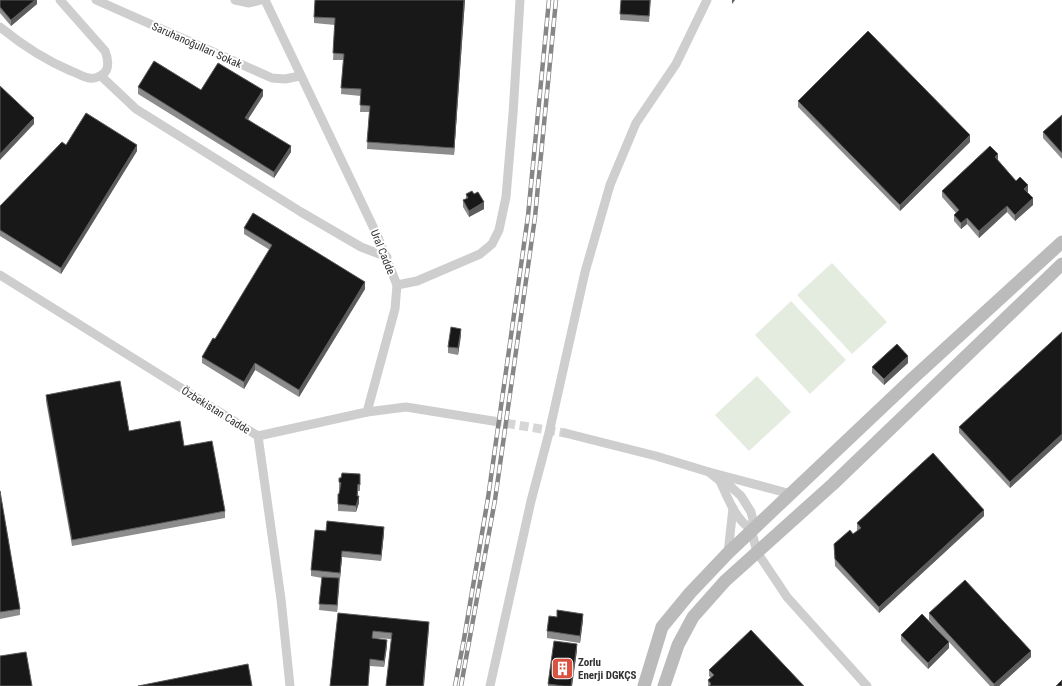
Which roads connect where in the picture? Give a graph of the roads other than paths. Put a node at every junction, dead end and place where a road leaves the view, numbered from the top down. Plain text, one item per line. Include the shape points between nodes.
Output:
1 (60, 0) edge
2 (96, 0) edge
3 (235, 0) edge
4 (261, 0) edge
5 (265, 0) edge
6 (520, 0) edge
7 (707, 0) edge
8 (0, 27) edge
9 (101, 76) junction
10 (300, 76) junction
11 (1062, 242) edge
12 (386, 257) junction
13 (1062, 264) edge
14 (0, 275) edge
15 (397, 285) junction
16 (367, 412) junction
17 (493, 421) tunnel mouth
18 (565, 433) tunnel mouth
19 (258, 436) junction
20 (710, 472) junction
21 (720, 481) junction
22 (791, 494) junction
23 (733, 508) junction
24 (751, 530) junction
25 (757, 552) junction
26 (728, 553) junction
27 (290, 686) edge
28 (490, 686) edge
29 (644, 686) edge
30 (664, 686) edge
31 (867, 686) edge

1 - 9 street via 105,51 107,67
2 - 10 street, Saruhanoğulları Sokak via 272,78
3 - 4 street via 249,3
5 - 10 street, Ural Cadde
6 - 15 street via 506,197 500,230 492,244 480,254 417,281
7 - 28 street via 676,64 636,122 610,185 585,272
8 - 9 street via 54,64 90,78
9 - 12 street via 136,109 308,216 361,247
10 - 12 street, Ural Cadde
11 - 22 street
12 - 15 street, Ural Cadde
13 - 25 street via 833,484
14 - 19 street, Özbekistan Cadde
15 - 16 street, Ural Cadde via 395,309
16 - 17 street via 406,407
16 - 19 street
18 - 20 street
19 - 27 street, Özbekistan Cadde via 281,599
20 - 21 street
20 - 22 street
21 - 23 street
21 - 24 street via 729,485 745,501 753,520
22 - 24 street
23 - 24 street via 741,522
23 - 26 street
24 - 25 street
24 - 26 street
25 - 30 street via 725,581 693,617 678,645
25 - 31 street via 787,597
26 - 29 street via 662,627

